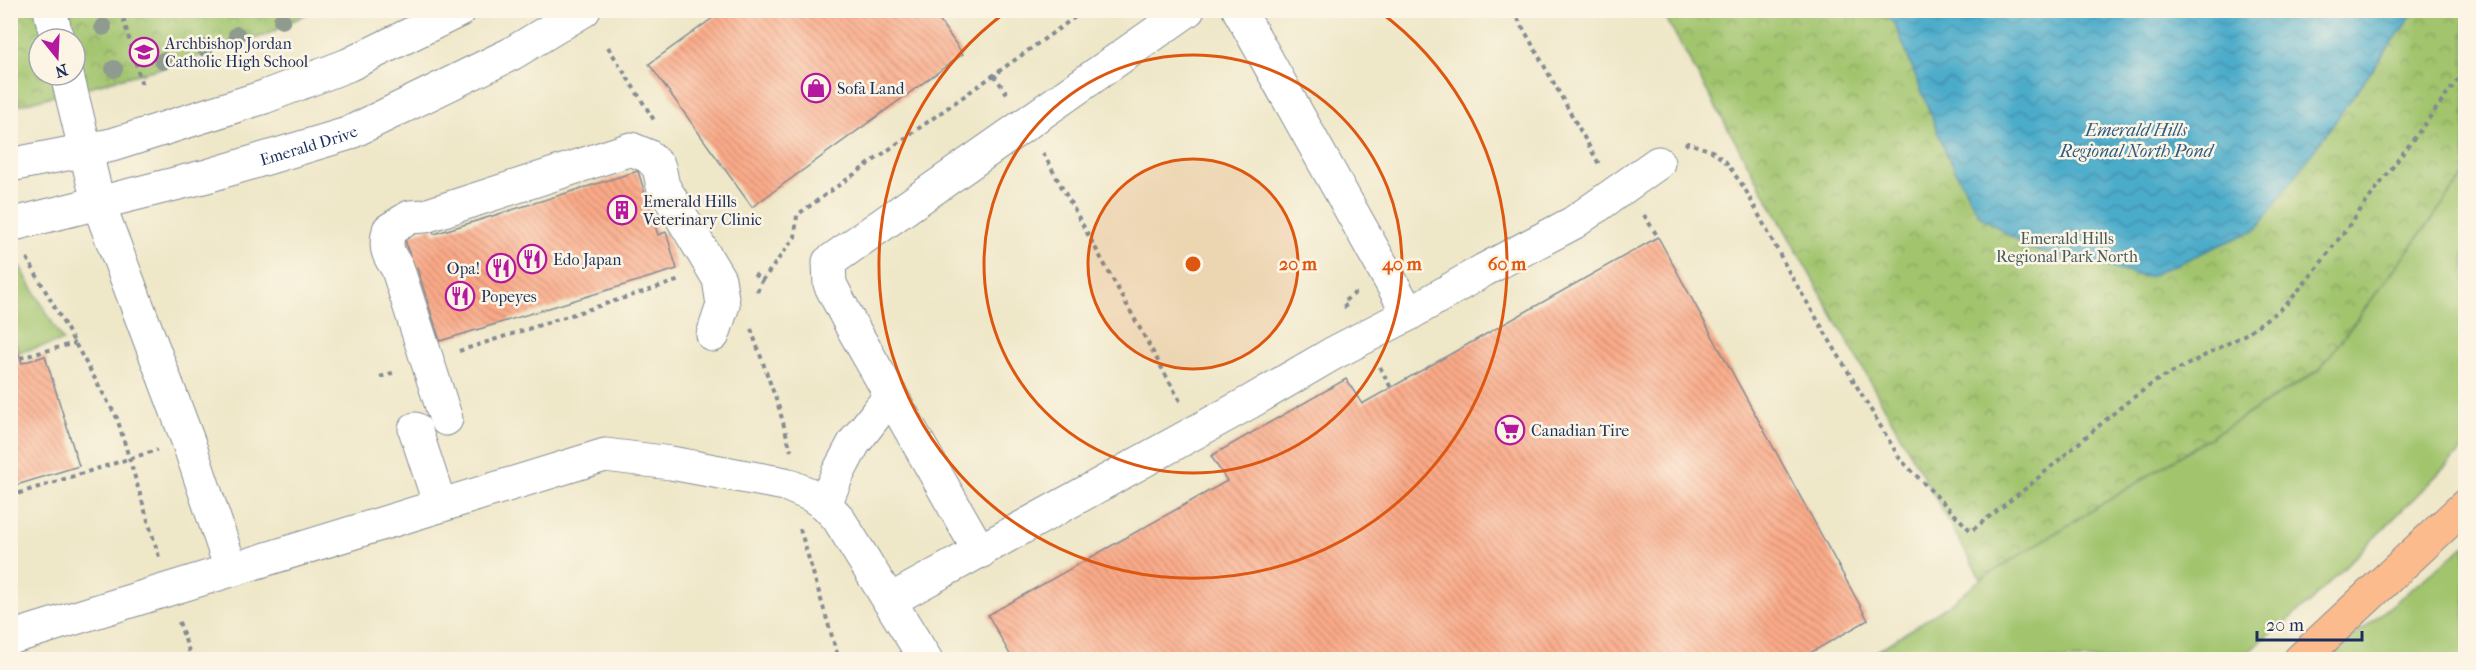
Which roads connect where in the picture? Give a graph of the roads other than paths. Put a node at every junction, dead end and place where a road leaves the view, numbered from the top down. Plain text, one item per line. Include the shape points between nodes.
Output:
1 (50, 10) edge
2 (460, 10) edge
3 (584, 10) edge
4 (1188, 10) edge
5 (1239, 10) edge
6 (54, 27) edge
7 (70, 87) edge
8 (87, 150) junction
9 (1658, 163) road end
10 (10, 165) edge
11 (98, 202) junction
12 (10, 225) edge
13 (1409, 314) junction
14 (713, 335) dead end
15 (891, 395) junction
16 (446, 419) dead end
17 (415, 429) dead end
18 (825, 504) junction
19 (440, 505) junction
20 (2466, 505) edge
21 (980, 552) junction
22 (231, 569) junction
23 (889, 601) junction
24 (10, 638) edge
25 (926, 660) edge
26 (2300, 660) edge

1 - 6 street
2 - 8 street via 348,65 264,97
3 - 11 street, Emerald Drive via 511,54 347,134 207,176
4 - 15 street via 829,261 830,284
5 - 13 street
7 - 8 street
8 - 10 street
8 - 11 street
9 - 13 street via 1573,223
11 - 12 street, Emerald Drive
11 - 22 street via 188,441
13 - 21 street
14 - 16 street via 723,305 719,279 663,186 659,167 648,156 631,149 425,216 411,217 389,230 387,254 397,267
15 - 18 street via 854,443
15 - 21 street
17 - 19 street
18 - 19 street via 785,484 605,455
18 - 23 street via 838,518
19 - 22 street
20 - 26 highway
21 - 23 street
22 - 24 street
23 - 25 street

